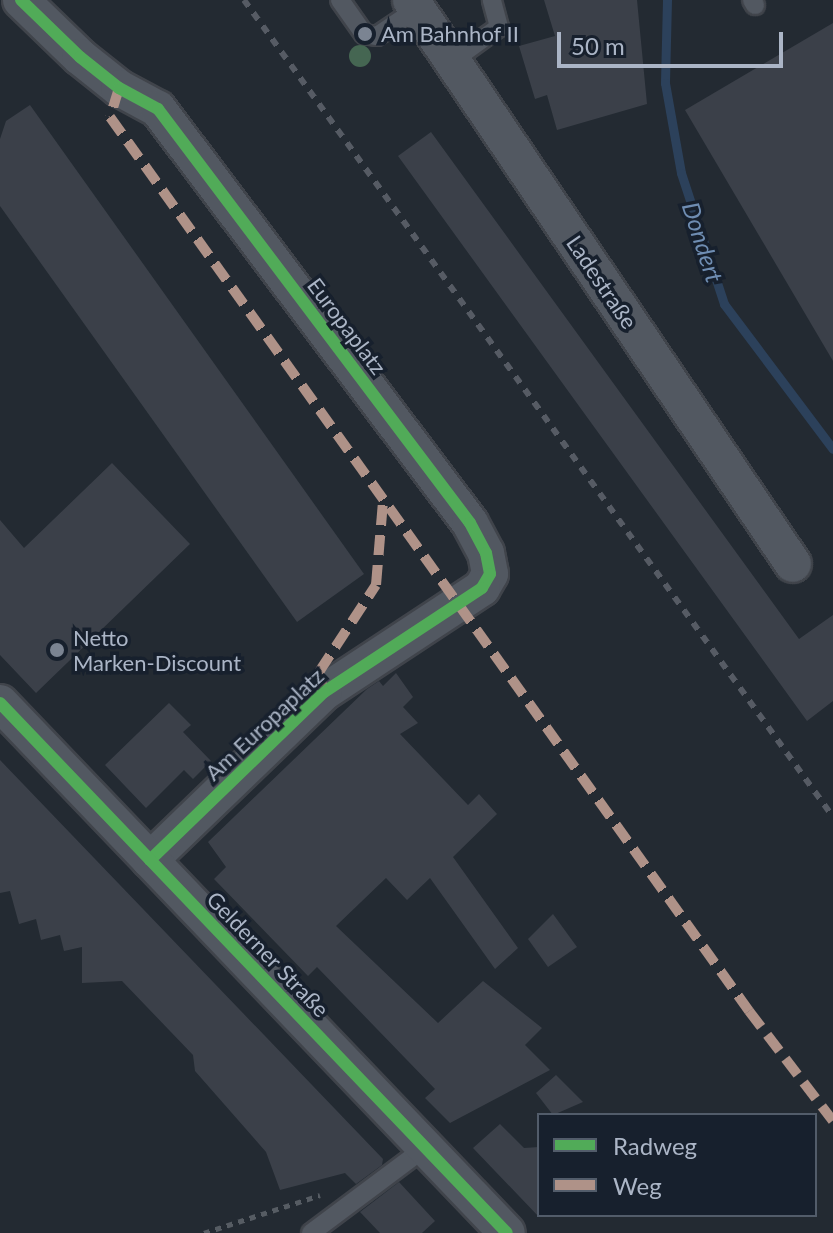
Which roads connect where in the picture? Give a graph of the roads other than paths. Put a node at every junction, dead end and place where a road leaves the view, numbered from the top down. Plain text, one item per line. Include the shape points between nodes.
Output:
1 (21, 0) edge
2 (340, 0) edge
3 (492, 0) edge
4 (414, 4) edge
5 (452, 61) junction
6 (793, 564) dead end
7 (418, 633) joint
8 (0, 703) edge
9 (150, 860) junction
10 (426, 1147) junction
11 (311, 1233) edge
12 (507, 1233) edge

1 - 7 street, Europaplatz via 80,57 119,88 158,109 470,523 490,574 482,588
2 - 4 lane via 364,34 377,36
3 - 5 lane via 499,27
4 - 5 street, Ladestraße
5 - 6 street, Ladestraße
7 - 9 street, Am Europaplatz via 385,648 324,692
8 - 9 street, Gelderner Straße
9 - 10 street, Gelderner Straße
10 - 11 lane
10 - 12 street, Gelderner Straße

